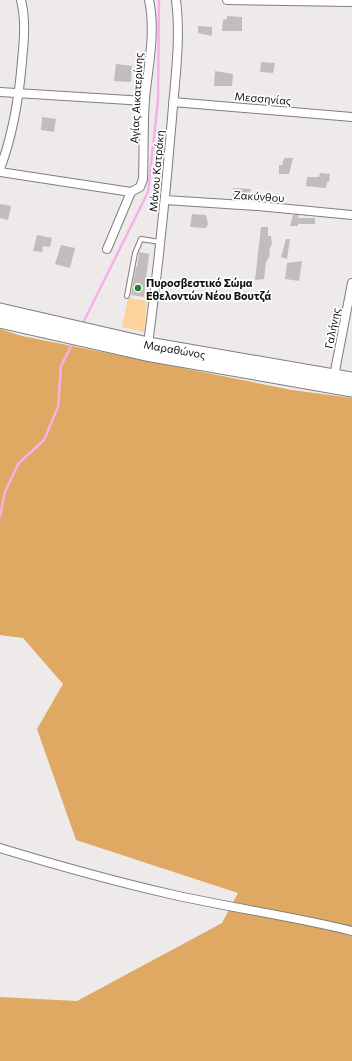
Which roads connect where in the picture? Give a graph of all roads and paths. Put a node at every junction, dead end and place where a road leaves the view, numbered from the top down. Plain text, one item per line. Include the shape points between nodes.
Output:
1 (21, 0) edge
2 (149, 0) edge
3 (176, 0) edge
4 (227, 0) edge
5 (232, 0) edge
6 (280, 0) edge
7 (352, 2) edge
8 (0, 92) edge
9 (19, 93) junction
10 (145, 101) junction
11 (173, 102) junction
12 (352, 117) edge
13 (0, 169) edge
14 (0, 172) edge
15 (131, 192) junction
16 (165, 200) junction
17 (352, 215) edge
18 (161, 242) junction
19 (107, 249) dead end
20 (352, 284) edge
21 (127, 296) dead end
22 (0, 310) edge
23 (0, 321) edge
24 (78, 333) junction
25 (148, 344) junction
26 (334, 376) junction
27 (352, 379) edge
28 (352, 390) edge
29 (0, 848) edge
30 (352, 931) edge

1 - 9 street via 24,24
2 - 10 street, Αγίας Αικατερίνης via 152,11
3 - 11 street, Μάνου Κατράκη via 177,51
4 - 5 street
5 - 6 street
6 - 7 street
8 - 9 street
9 - 10 street
9 - 13 street via 13,131
10 - 15 street, Αγίας Αικατερίνης via 143,179 140,187
11 - 12 street, Μεσσηνίας
11 - 16 street, Μάνου Κατράκη
14 - 15 street
15 - 19 street, Αγίας Αικατερίνης
16 - 17 street, Ζακύνθου
16 - 18 street, Μάνου Κατράκη
18 - 21 lane via 142,239 135,253
18 - 25 street, Μάνου Κατράκη
20 - 26 street, Γαλήνης
22 - 24 main road, Μαραθώνος
23 - 24 main road, Μαραθώνος
24 - 25 main road, Μαραθώνος
24 - 28 main road, Μαραθώνος via 146,354
25 - 26 main road, Μαραθώνος
26 - 27 main road, Μαραθώνος
29 - 30 street via 170,894

